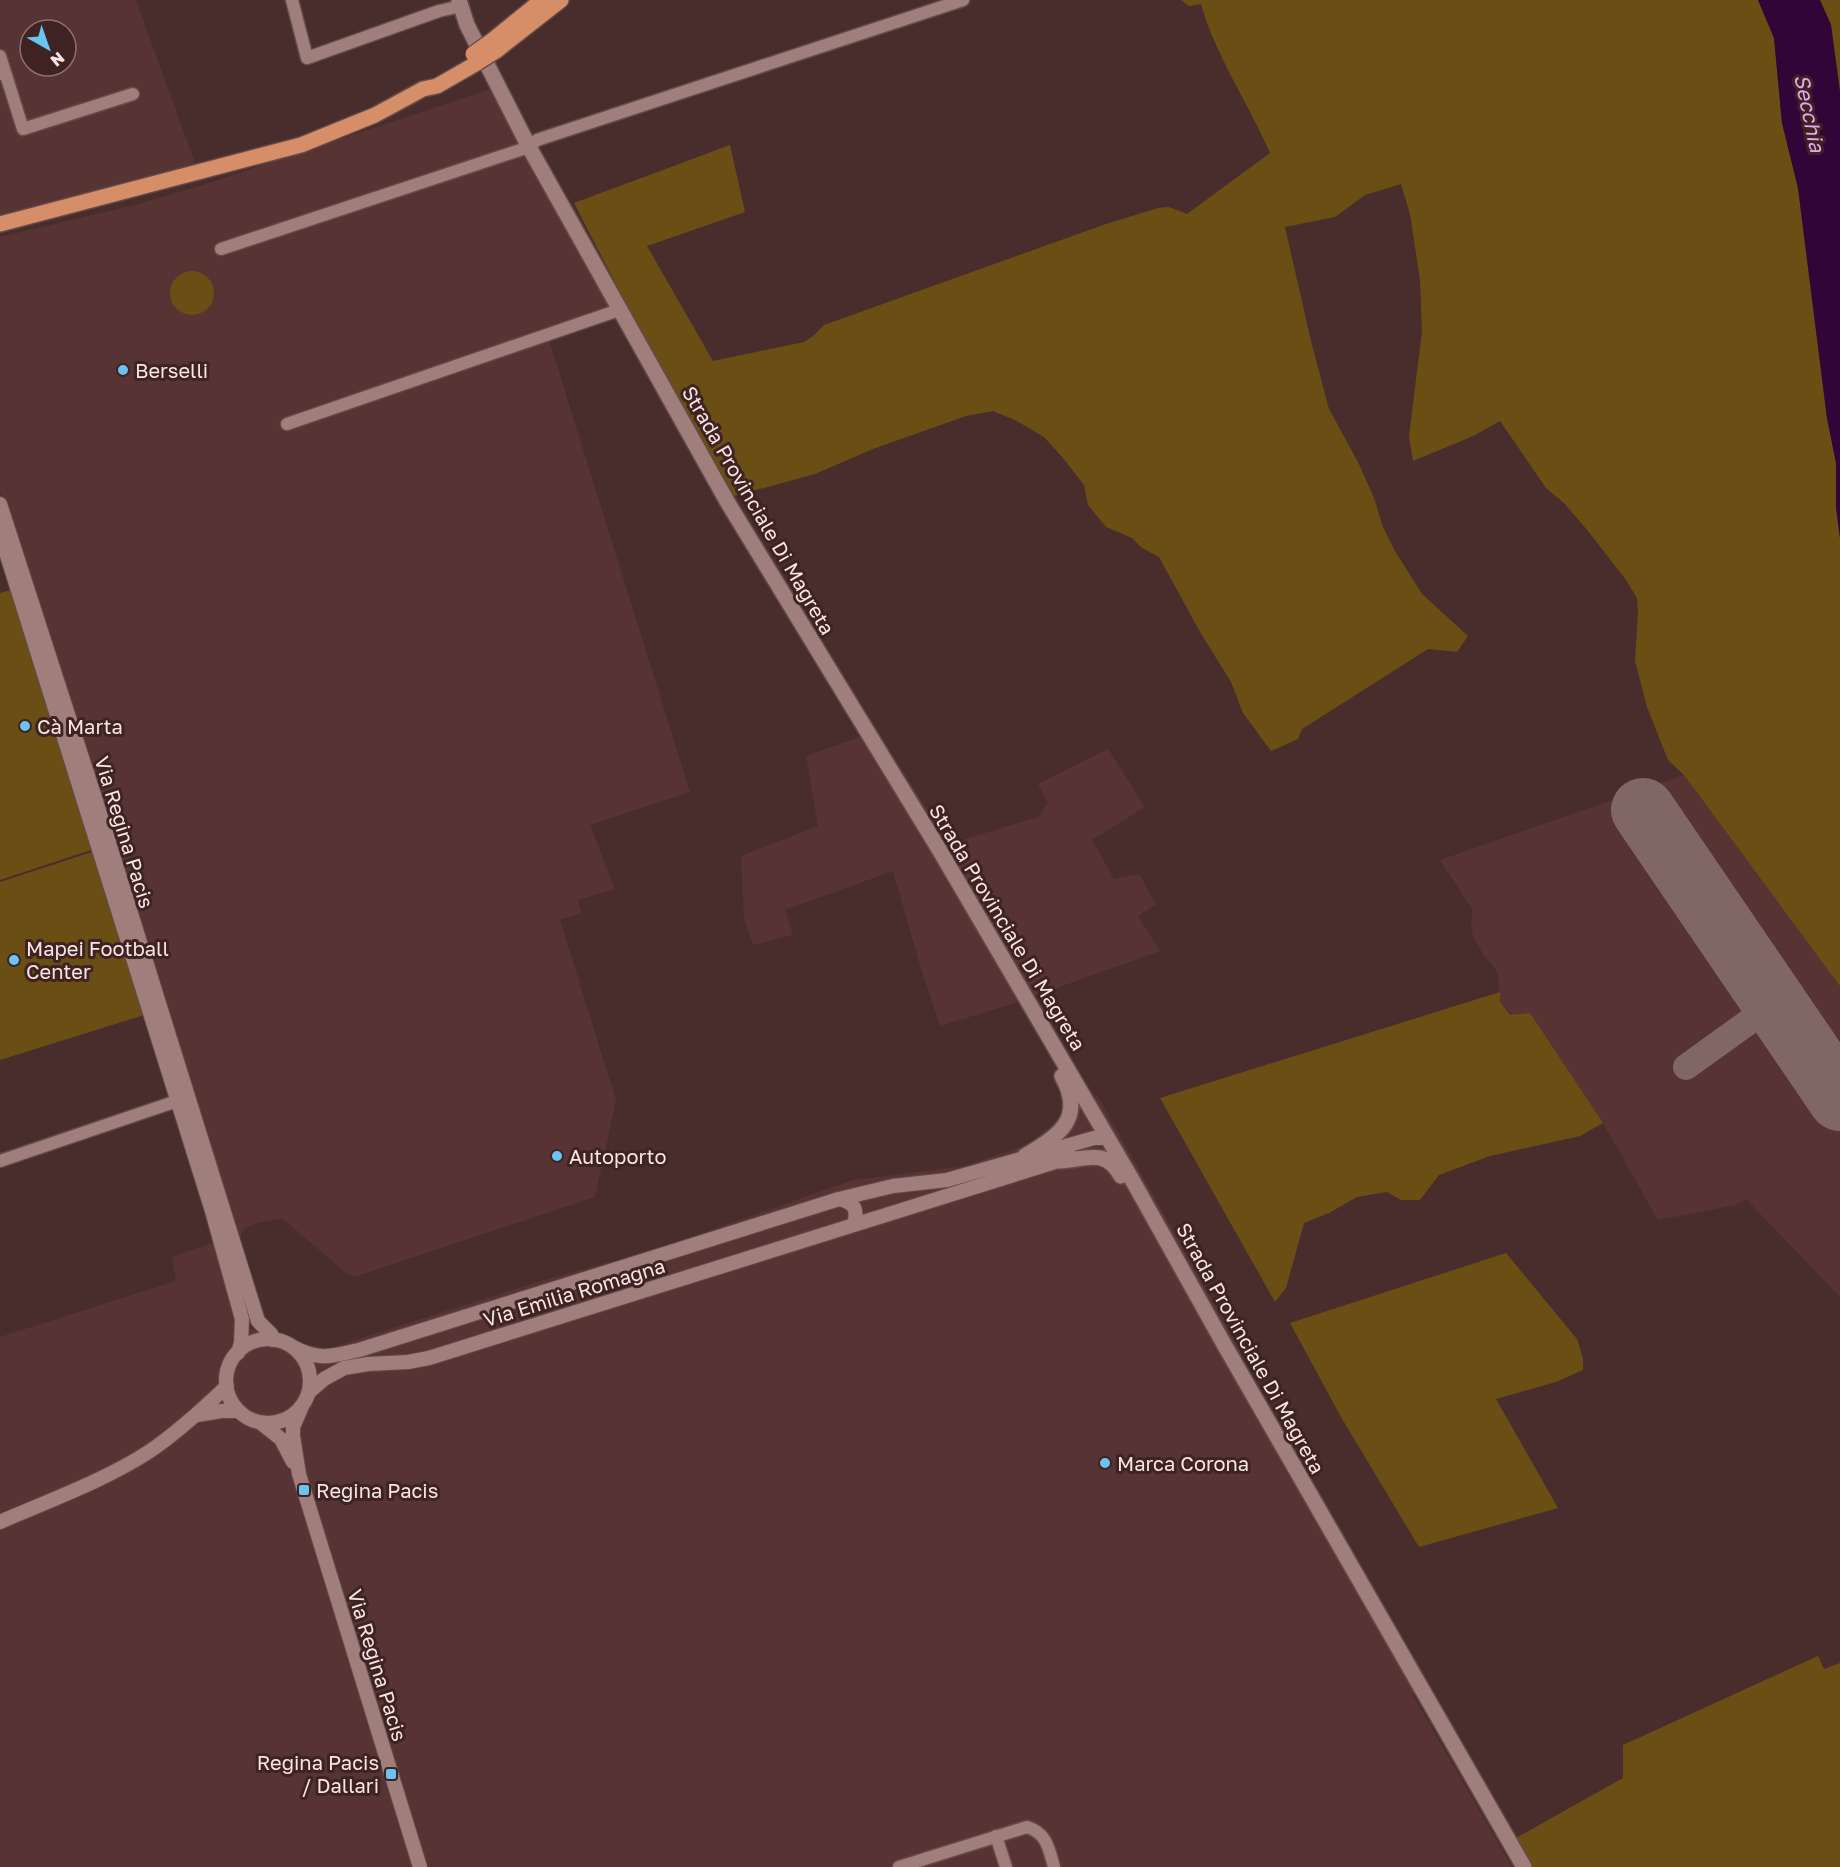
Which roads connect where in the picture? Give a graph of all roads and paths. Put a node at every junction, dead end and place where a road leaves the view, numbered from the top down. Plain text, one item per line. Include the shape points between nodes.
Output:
1 (292, 0) edge
2 (542, 0) edge
3 (561, 0) edge
4 (963, 0) edge
5 (460, 2) edge
6 (493, 47) junction
7 (0, 56) edge
8 (3, 73) edge
9 (133, 94) dead end
10 (529, 147) junction
11 (0, 224) edge
12 (221, 249) dead end
13 (619, 310) junction
14 (287, 424) dead end
15 (0, 504) edge
16 (0, 533) edge
17 (1039, 1019) junction
18 (177, 1101) junction
19 (1108, 1138) junction
20 (1025, 1156) junction
21 (0, 1161) edge
22 (1060, 1161) junction
23 (839, 1199) junction
24 (854, 1225) junction
25 (1163, 1233) junction
26 (273, 1340) junction
27 (291, 1346) junction
28 (238, 1353) junction
29 (227, 1386) junction
30 (306, 1398) junction
31 (239, 1411) junction
32 (197, 1415) junction
33 (261, 1423) junction
34 (299, 1474) junction
35 (0, 1522) edge
36 (996, 1836) junction
37 (420, 1867) edge
38 (898, 1867) edge
39 (1006, 1867) edge
40 (1054, 1867) edge
41 (1524, 1867) edge

1 - 5 street via 307,58
2 - 6 main road
3 - 6 main road
4 - 10 street via 537,140
5 - 10 main road, Strada Provinciale Di Magreta via 467,25
6 - 11 main road, bridge via 437,86 301,145
7 - 8 street
8 - 9 street via 23,129
10 - 12 street
10 - 13 main road, Strada Provinciale Di Magreta
13 - 14 street
13 - 17 main road, Strada Provinciale Di Magreta via 728,503
15 - 26 street, Via Regina Pacis via 258,1321
16 - 18 street, Via Regina Pacis
17 - 19 main road, Strada Provinciale Di Magreta
17 - 20 main road via 1042,1039 1068,1087 1071,1115 1053,1139
18 - 21 street
18 - 28 street, Via Regina Pacis via 242,1319
19 - 20 street, Via Emilia Romagna
19 - 22 street, Via Emilia Romagna
19 - 25 main road, Strada Provinciale Di Magreta
20 - 23 street, Via Emilia Romagna via 947,1180 893,1185
22 - 24 street, Via Emilia Romagna
22 - 25 main road via 1099,1157 1110,1161 1152,1230
23 - 24 street via 850,1201 855,1208
23 - 27 street, Via Emilia Romagna via 359,1350 326,1357 307,1355
24 - 30 street, Via Emilia Romagna via 429,1358 344,1368 324,1379
25 - 41 main road, Strada Provinciale Di Magreta
26 - 27 street, Via Emilia Romagna
26 - 28 street via 254,1342
27 - 30 street via 307,1366 310,1380
28 - 29 street via 227,1374
29 - 31 street via 230,1400
29 - 32 street
30 - 33 street, Via Emilia Romagna via 285,1420
30 - 34 street, Via Regina Pacis via 293,1427
31 - 32 street
31 - 33 street
32 - 35 street via 149,1451 111,1473
33 - 34 street, Via Regina Pacis via 281,1439
34 - 37 street, Via Regina Pacis
36 - 38 street
36 - 39 street
36 - 40 street via 1027,1827 1036,1830 1046,1842

